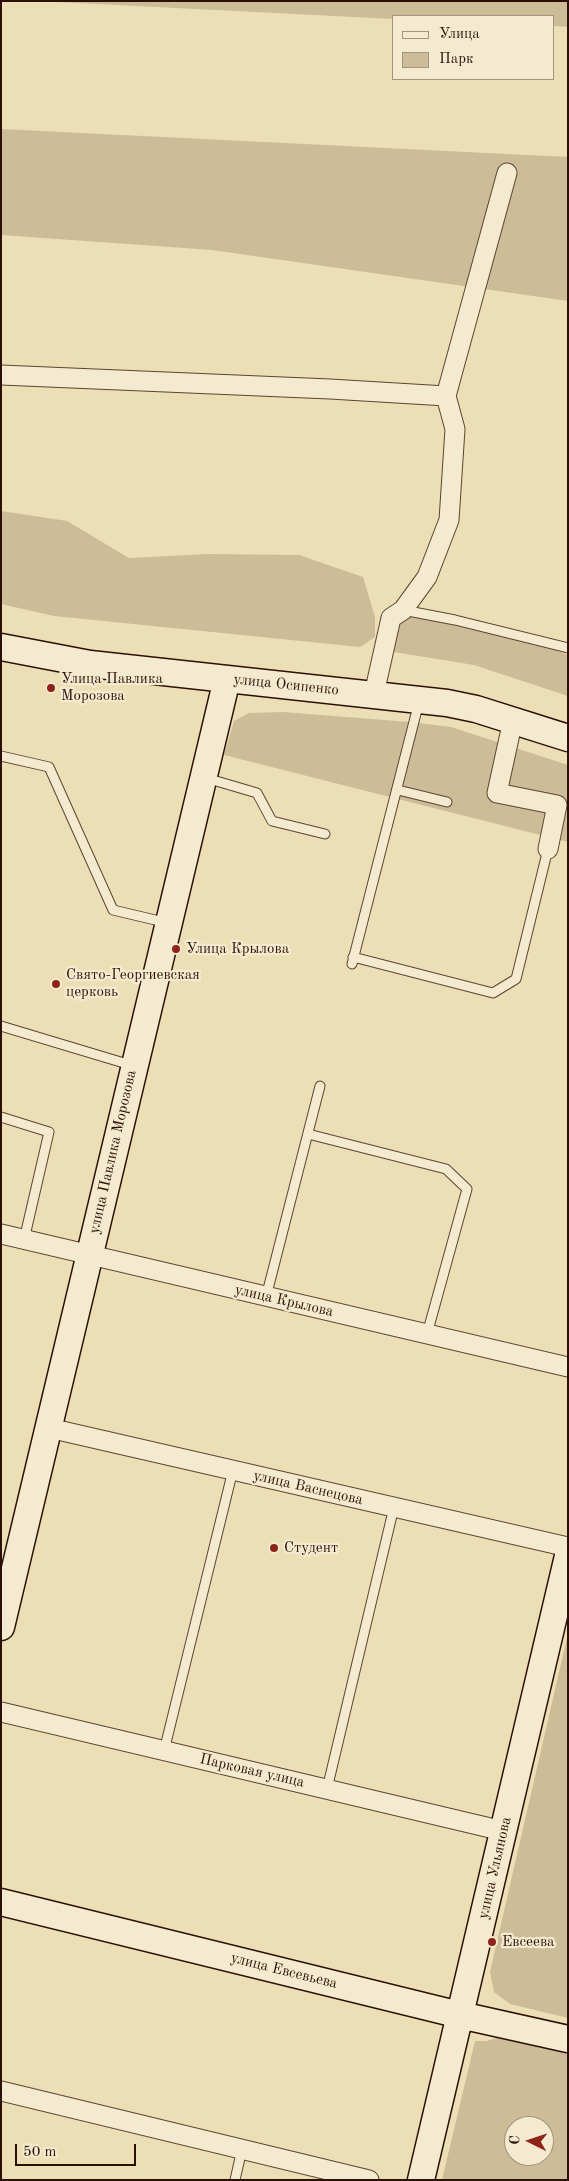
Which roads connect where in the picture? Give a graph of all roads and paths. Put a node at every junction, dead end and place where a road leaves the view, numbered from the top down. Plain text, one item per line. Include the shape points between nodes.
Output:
1 (507, 173) dead end
2 (1, 376) edge
3 (446, 396) junction
4 (403, 610) junction
5 (1, 647) edge
6 (568, 648) edge
7 (227, 678) junction
8 (374, 694) junction
9 (420, 700) junction
10 (512, 720) junction
11 (568, 738) edge
12 (1, 756) edge
13 (203, 777) junction
14 (398, 790) junction
15 (447, 802) dead end
16 (325, 834) dead end
17 (548, 849) joint
18 (168, 924) junction
19 (1, 1026) edge
20 (134, 1066) junction
21 (320, 1086) dead end
22 (1, 1117) edge
23 (308, 1134) junction
24 (1, 1234) edge
25 (24, 1240) junction
26 (89, 1255) junction
27 (266, 1297) junction
28 (427, 1334) junction
29 (568, 1367) edge
30 (49, 1428) junction
31 (233, 1470) junction
32 (394, 1507) junction
33 (568, 1547) edge
34 (568, 1556) edge
35 (1, 1627) edge
36 (1, 1712) edge
37 (164, 1750) junction
38 (327, 1789) junction
39 (503, 1831) junction
40 (1, 1902) edge
41 (460, 2015) junction
42 (568, 2039) edge
43 (1, 2091) edge
44 (242, 2149) junction
45 (235, 2180) edge
46 (369, 2180) edge
47 (421, 2180) edge

1 - 3 street
2 - 3 street
3 - 4 street via 455,429 449,520 427,577
4 - 6 lane
4 - 8 street via 391,618
5 - 7 street, улица Осипенко via 90,664
7 - 8 street, улица Осипенко
7 - 13 street, улица Павлика Морозова
8 - 9 street, улица Осипенко
9 - 10 street, улица Осипенко via 476,709
9 - 14 lane
10 - 11 street, улица Осипенко
10 - 17 street via 497,793 557,806
12 - 18 lane via 49,767 112,910
13 - 16 lane via 257,793 272,821
13 - 18 street, улица Павлика Морозова
14 - 15 lane
14 - 17 lane via 352,960 493,993 516,979
18 - 20 street, улица Павлика Морозова
19 - 20 lane
20 - 26 street, улица Павлика Морозова
21 - 23 lane
22 - 25 lane via 49,1132
23 - 27 lane
23 - 28 lane via 446,1169 467,1189
24 - 25 street, улица Крылова
25 - 26 street, улица Крылова
26 - 27 street, улица Крылова
26 - 30 street, улица Павлика Морозова
27 - 28 street, улица Крылова
28 - 29 street, улица Крылова
30 - 31 street, улица Васнецова
30 - 35 street, улица Павлика Морозова
31 - 32 street, улица Васнецова
31 - 37 lane
32 - 33 street, улица Васнецова
32 - 38 lane
34 - 39 street, улица Ульянова
36 - 37 street, Парковая улица
37 - 38 street, Парковая улица
38 - 39 street, Парковая улица
39 - 41 street, улица Ульянова
40 - 41 street, улица Евсевьева
41 - 42 street, улица Евсевьева
41 - 47 street, улица Ульянова
43 - 44 street
44 - 45 lane
44 - 46 street

